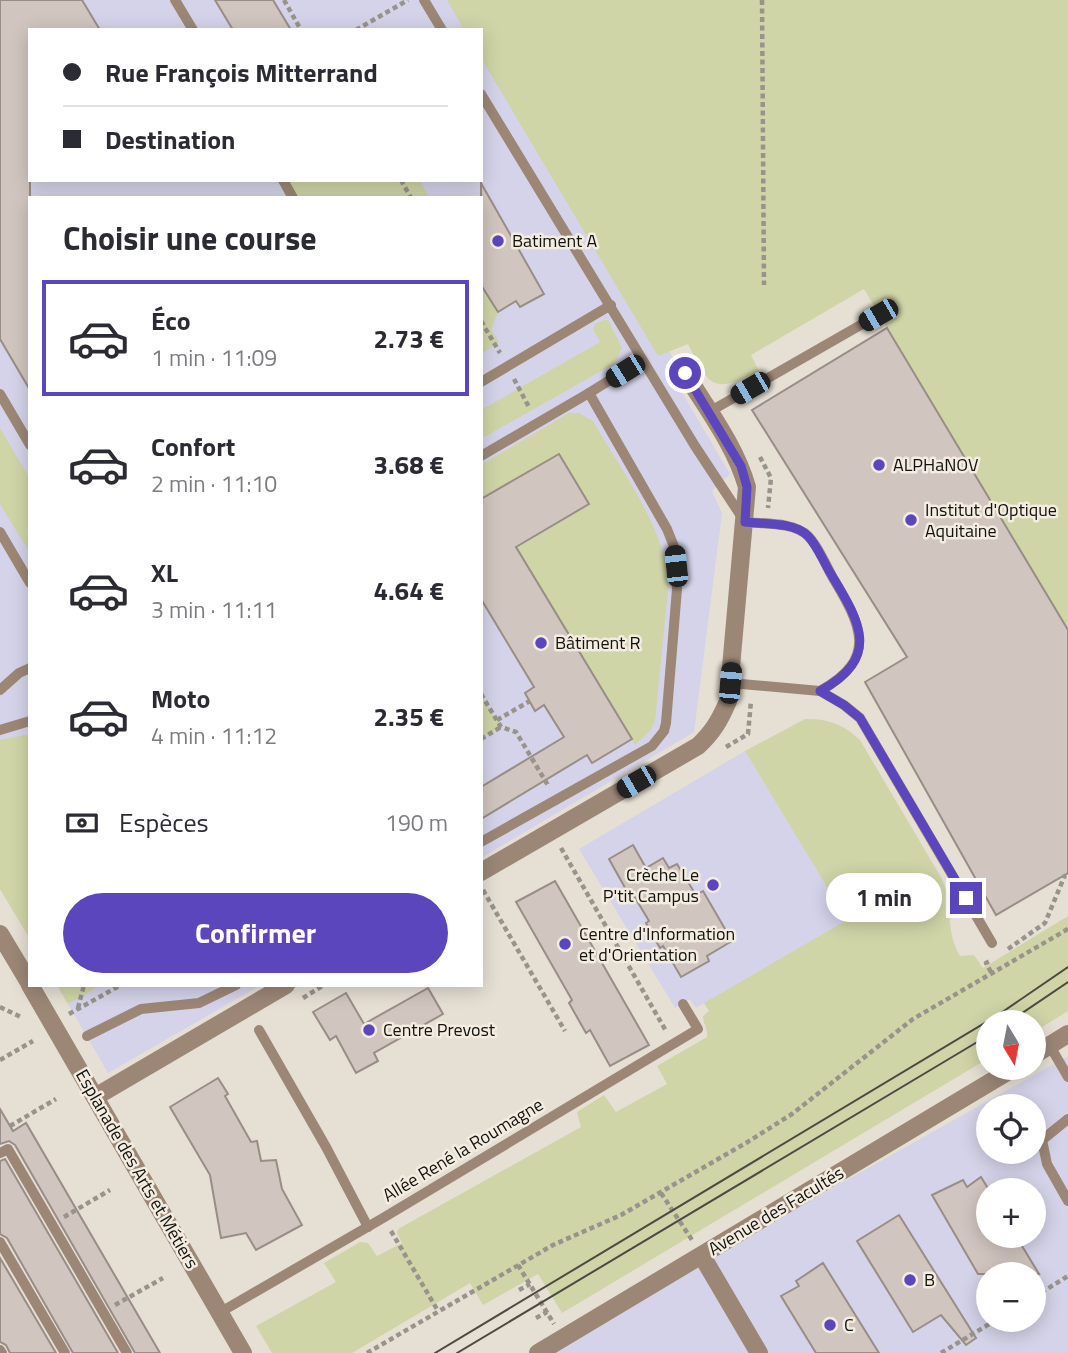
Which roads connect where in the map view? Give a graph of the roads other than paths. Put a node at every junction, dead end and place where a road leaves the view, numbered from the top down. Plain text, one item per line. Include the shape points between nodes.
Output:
1 (175, 0) edge
2 (424, 0) edge
3 (192, 28) edge
4 (441, 28) edge
5 (483, 97) edge
6 (611, 305) junction
7 (878, 315) dead end
8 (642, 360) junction
9 (685, 373) dead end
10 (483, 381) edge
11 (589, 393) junction
12 (0, 394) edge
13 (709, 412) junction
14 (28, 442) edge
15 (483, 455) edge
16 (745, 522) junction
17 (0, 532) edge
18 (28, 580) edge
19 (28, 669) edge
20 (730, 683) junction
21 (0, 690) edge
22 (820, 691) junction
23 (28, 722) edge
24 (0, 730) edge
25 (483, 841) edge
26 (485, 884) edge
27 (0, 934) edge
28 (992, 943) dead end
29 (28, 982) edge
30 (31, 987) edge
31 (232, 987) edge
32 (283, 987) edge
33 (683, 1004) dead end
34 (259, 1030) dead end
35 (1068, 1034) edge
36 (87, 1036) dead end
37 (1046, 1048) edge
38 (1046, 1055) edge
39 (1068, 1077) edge
40 (994, 1080) edge
41 (95, 1097) junction
42 (1068, 1119) edge
43 (0, 1153) edge
44 (1068, 1201) edge
45 (368, 1227) junction
46 (0, 1242) edge
47 (702, 1256) junction
48 (219, 1313) junction
49 (65, 1353) edge
50 (127, 1353) edge
51 (243, 1353) edge
52 (538, 1353) edge
53 (759, 1353) edge

1 - 3 lane
2 - 4 lane
5 - 6 lane
6 - 8 lane
6 - 10 lane
7 - 13 lane
8 - 11 lane
8 - 16 lane
9 - 13 street
11 - 15 lane
11 - 25 lane via 675,549 677,589 664,731 652,746
12 - 14 lane
13 - 16 street via 741,466 747,487
16 - 20 street
16 - 22 lane via 789,527 808,536 855,614 858,650 851,668
17 - 18 lane
19 - 21 lane
20 - 22 lane
20 - 26 street via 728,701 713,733 698,746
22 - 28 lane via 860,718
23 - 24 lane
27 - 29 street, Esplanade des Arts et Métiers
30 - 41 street, Esplanade des Arts et Métiers
31 - 36 lane via 199,1003 141,1009
32 - 41 street
33 - 45 lane, Allée René la Roumagne via 698,1029
34 - 45 lane
35 - 37 street
38 - 39 lane
40 - 47 street, Avenue des Facultés
41 - 48 street, Esplanade des Arts et Métiers
42 - 44 lane via 1042,1140 1047,1164
43 - 50 lane via 8,1149
45 - 48 lane, Allée René la Roumagne
46 - 49 lane
47 - 52 street, Avenue des Facultés
47 - 53 street
48 - 51 street, Esplanade des Arts et Métiers

